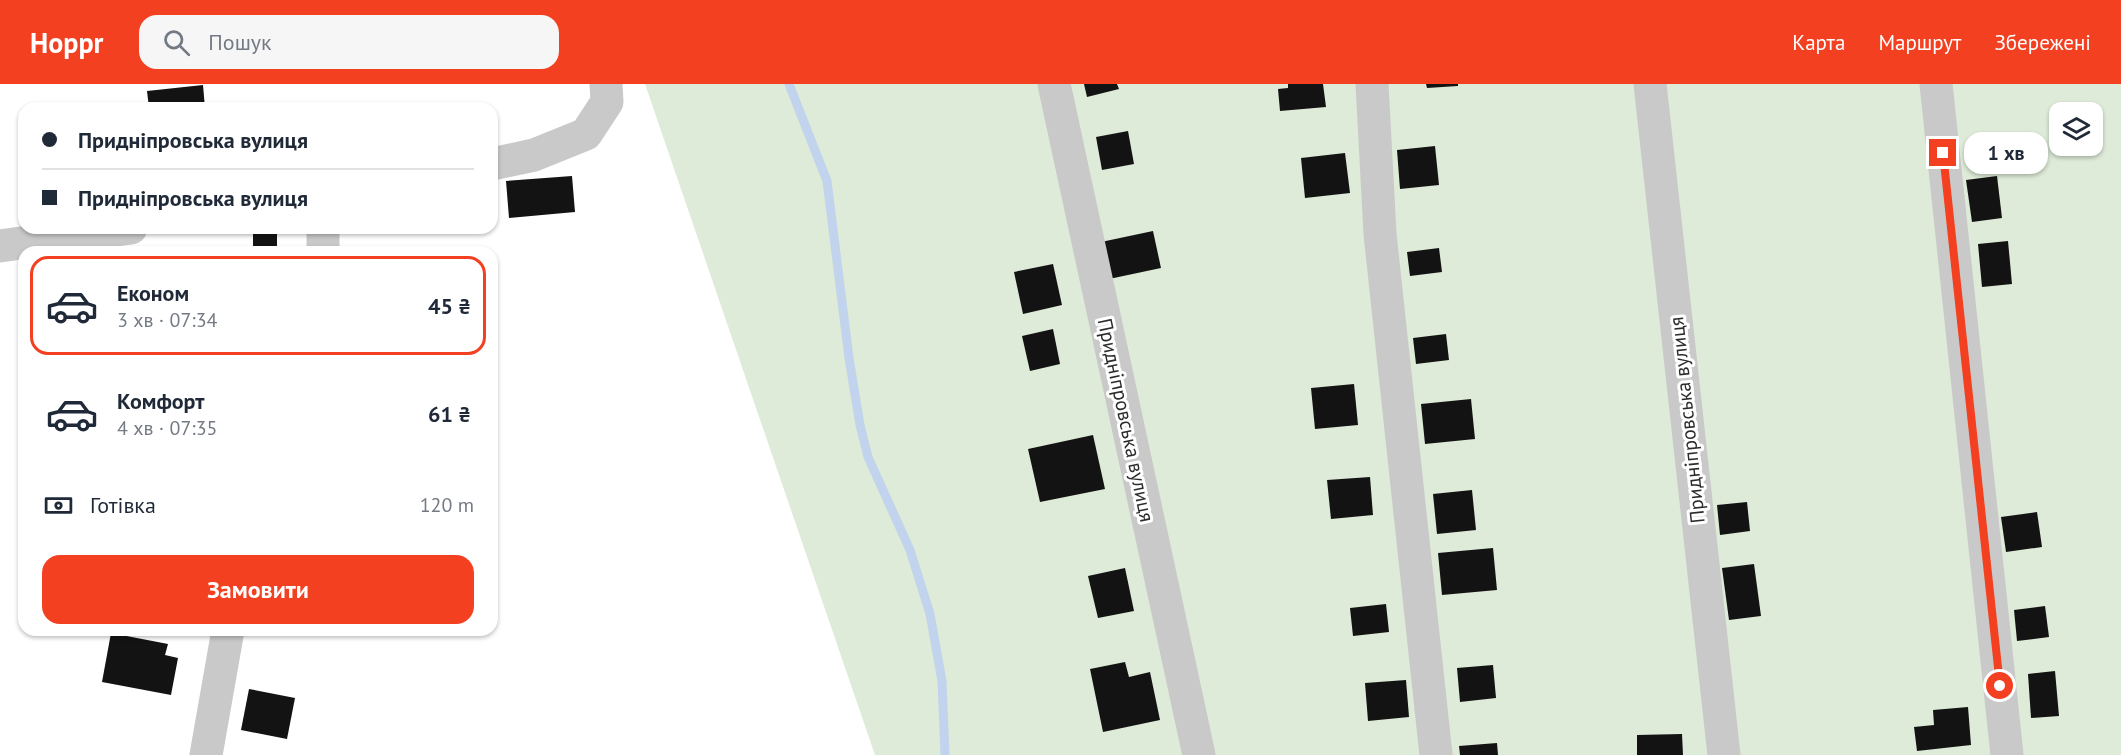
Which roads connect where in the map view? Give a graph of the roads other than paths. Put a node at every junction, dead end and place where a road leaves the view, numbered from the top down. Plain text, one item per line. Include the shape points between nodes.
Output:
1 (606, 84) edge
2 (1054, 84) edge
3 (1372, 84) edge
4 (1650, 84) edge
5 (1936, 84) edge
6 (498, 164) edge
7 (87, 234) edge
8 (0, 246) edge
9 (227, 636) edge
10 (206, 755) edge
11 (1199, 755) edge
12 (1436, 755) edge
13 (1724, 755) edge
14 (2007, 755) edge

1 - 6 street via 607,102 586,134 534,155
2 - 11 street, Придніпровська вулиця
3 - 12 street via 1380,234
4 - 13 street, Придніпровська вулиця
5 - 14 street
7 - 8 street
9 - 10 street

